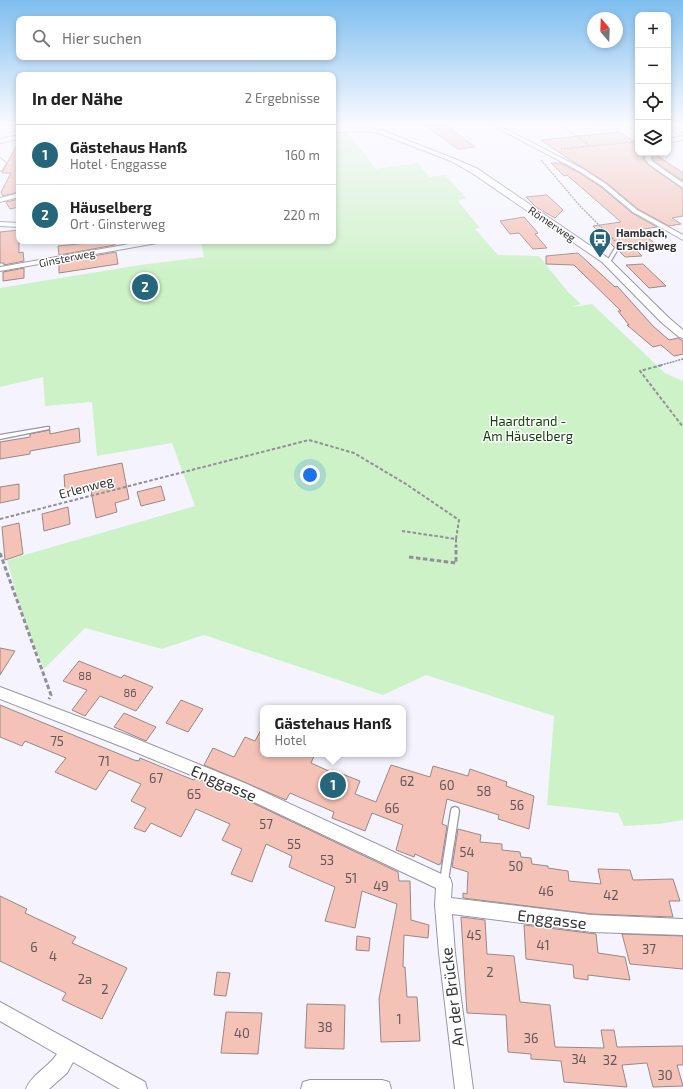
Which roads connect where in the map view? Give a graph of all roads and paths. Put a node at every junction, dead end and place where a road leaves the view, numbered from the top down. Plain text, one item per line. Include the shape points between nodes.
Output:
1 (478, 173) edge
2 (552, 173) edge
3 (586, 173) edge
4 (665, 173) edge
5 (683, 186) edge
6 (16, 196) edge
7 (0, 200) edge
8 (0, 224) edge
9 (16, 225) edge
10 (683, 238) edge
11 (140, 244) edge
12 (616, 249) joint
13 (608, 263) junction
14 (0, 269) edge
15 (683, 335) edge
16 (683, 359) edge
17 (683, 427) edge
18 (47, 428) dead end
19 (0, 436) edge
20 (0, 519) edge
21 (402, 531) dead end
22 (456, 539) junction
23 (0, 553) edge
24 (410, 557) dead end
25 (0, 693) edge
26 (51, 695) dead end
27 (455, 811) dead end
28 (444, 884) junction
29 (442, 905) junction
30 (683, 926) edge
31 (0, 1011) edge
32 (70, 1050) junction
33 (35, 1089) edge
34 (138, 1089) edge
35 (310, 1089) edge
36 (382, 1089) edge
37 (464, 1089) edge

1 - 13 street, Römerweg
2 - 12 path via 616,242
3 - 10 street via 634,211
4 - 5 street
6 - 7 street
8 - 9 street
11 - 14 street, Ginsterweg
12 - 13 lane
13 - 15 street, Römerweg
16 - 17 path via 640,371
18 - 19 lane
20 - 22 path, Erlenweg via 309,440 354,453 424,496 459,520
21 - 22 path
22 - 24 path via 456,563
23 - 26 path
25 - 28 street, Enggasse via 242,790
27 - 28 lane
28 - 29 street
29 - 30 street, Enggasse via 622,926
29 - 37 street, An der Brücke
31 - 32 street
32 - 33 street via 60,1066
32 - 34 street
35 - 36 street

